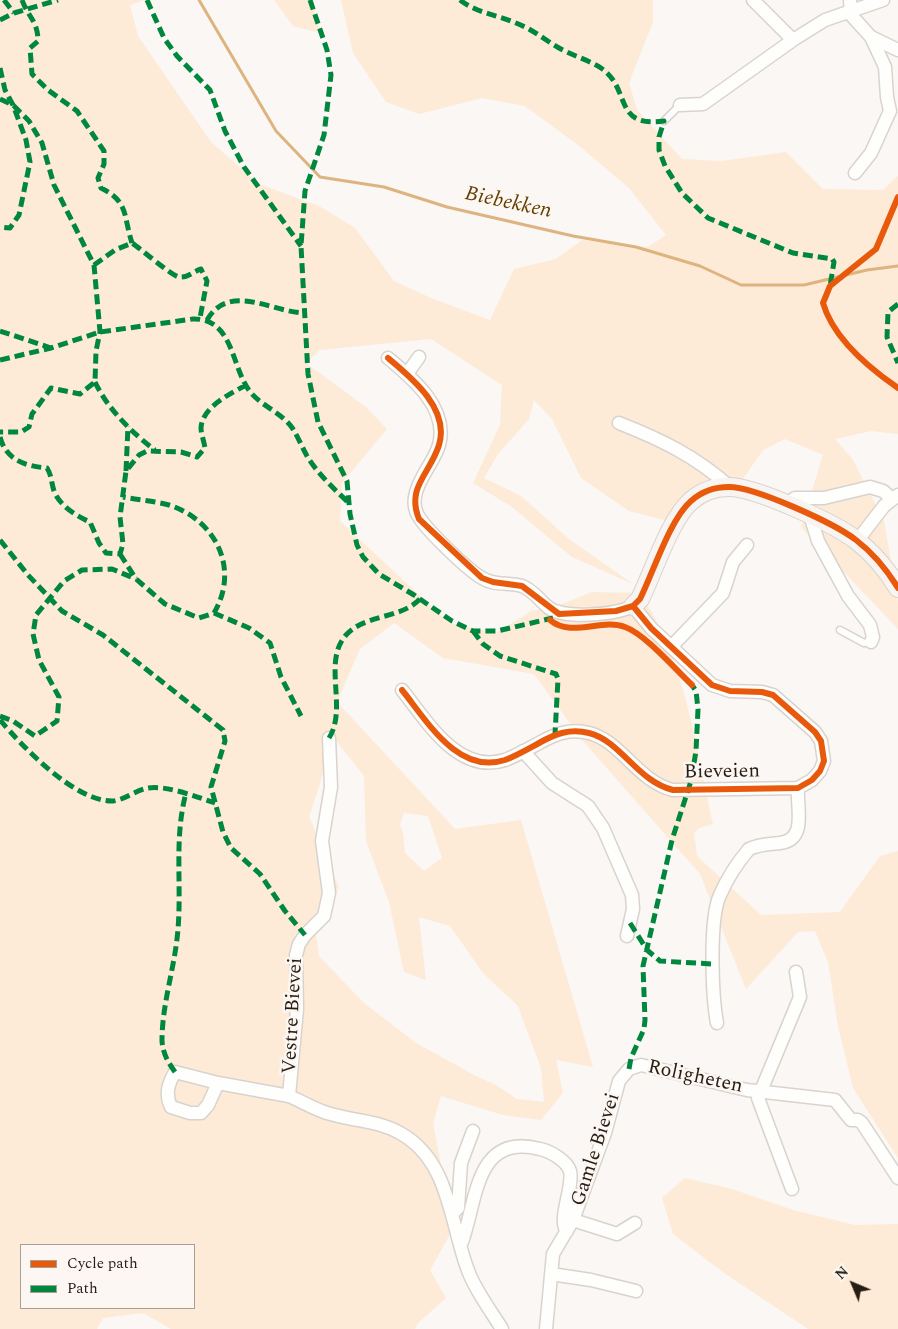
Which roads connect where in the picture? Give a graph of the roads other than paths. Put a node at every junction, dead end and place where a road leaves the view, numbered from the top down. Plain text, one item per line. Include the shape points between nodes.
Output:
1 (753, 0) edge
2 (883, 0) edge
3 (851, 5) edge
4 (871, 37) junction
5 (793, 40) junction
6 (898, 50) edge
7 (680, 105) joint
8 (894, 115) edge
9 (664, 121) dead end
10 (855, 173) dead end
11 (419, 357) dead end
12 (388, 358) dead end
13 (407, 374) junction
14 (619, 423) dead end
15 (730, 487) junction
16 (895, 497) edge
17 (786, 505) junction
18 (810, 515) junction
19 (857, 541) junction
20 (747, 545) dead end
21 (898, 588) edge
22 (633, 606) junction
23 (840, 630) dead end
24 (871, 642) joint
25 (671, 647) junction
26 (402, 690) dead end
27 (329, 738) dead end
28 (523, 751) junction
29 (798, 788) junction
30 (627, 936) dead end
31 (796, 972) dead end
32 (717, 1023) dead end
33 (629, 1069) joint
34 (218, 1083) dead end
35 (760, 1091) junction
36 (289, 1096) junction
37 (473, 1131) dead end
38 (898, 1178) edge
39 (792, 1190) dead end
40 (453, 1213) junction
41 (574, 1220) junction
42 (635, 1223) dead end
43 (567, 1231) junction
44 (461, 1244) junction
45 (551, 1274) junction
46 (636, 1291) dead end
47 (502, 1329) edge
48 (546, 1329) edge

1 - 5 street
2 - 3 street
3 - 4 street via 851,14
3 - 5 street
4 - 6 street
4 - 8 street via 885,66
5 - 7 street via 703,104
7 - 9 lane
8 - 10 street
11 - 13 street
12 - 13 street
13 - 22 street via 430,400 440,431 439,445 414,497 419,520 482,578 522,586 559,614 616,612
14 - 15 street via 678,448
15 - 17 street
15 - 22 street via 703,493 683,509 640,599
16 - 17 street via 870,487 824,498 795,498
16 - 19 street
17 - 18 street
18 - 19 street
18 - 24 street via 818,541 848,596 870,625
19 - 21 street via 881,564
20 - 25 street via 733,562 723,593
22 - 25 street
23 - 24 lane via 864,643
25 - 29 street via 712,685 730,691 773,695 815,732 822,741 824,761 812,780
26 - 28 street, Bieveien via 442,740 459,754 492,762
27 - 36 street, Vestre Bievei via 331,787 322,841 329,893 324,916 302,940 296,955 297,1009
28 - 29 street, Bieveien via 555,734 584,732 605,740 647,778 673,790
28 - 30 street via 552,783 588,806 603,828 632,895 633,908
29 - 32 street via 799,827 794,837 750,849 719,895 712,980
31 - 35 street, Roligheten via 800,997
33 - 35 street, Roligheten via 641,1065
33 - 41 street, Gamle Bievei via 620,1081
34 - 36 street, Vestre Bievei
35 - 38 street, Roligheten via 835,1100 851,1120 862,1123
35 - 39 street, Roligheten via 758,1098
36 - 40 street, Vestre Bievei via 327,1113 387,1127 414,1142 433,1165
37 - 40 street via 461,1163 458,1208
40 - 44 street, Vestre Bievei
41 - 42 street via 617,1234
41 - 43 street, Gamle Bievei
43 - 44 street, Gamle Bievei via 564,1217 571,1179 569,1168 543,1149 511,1146 482,1171
43 - 45 street, Gamle Bievei via 553,1254
44 - 47 street, Vestre Bievei via 470,1276
45 - 46 street
45 - 48 street, Gamle Bievei

